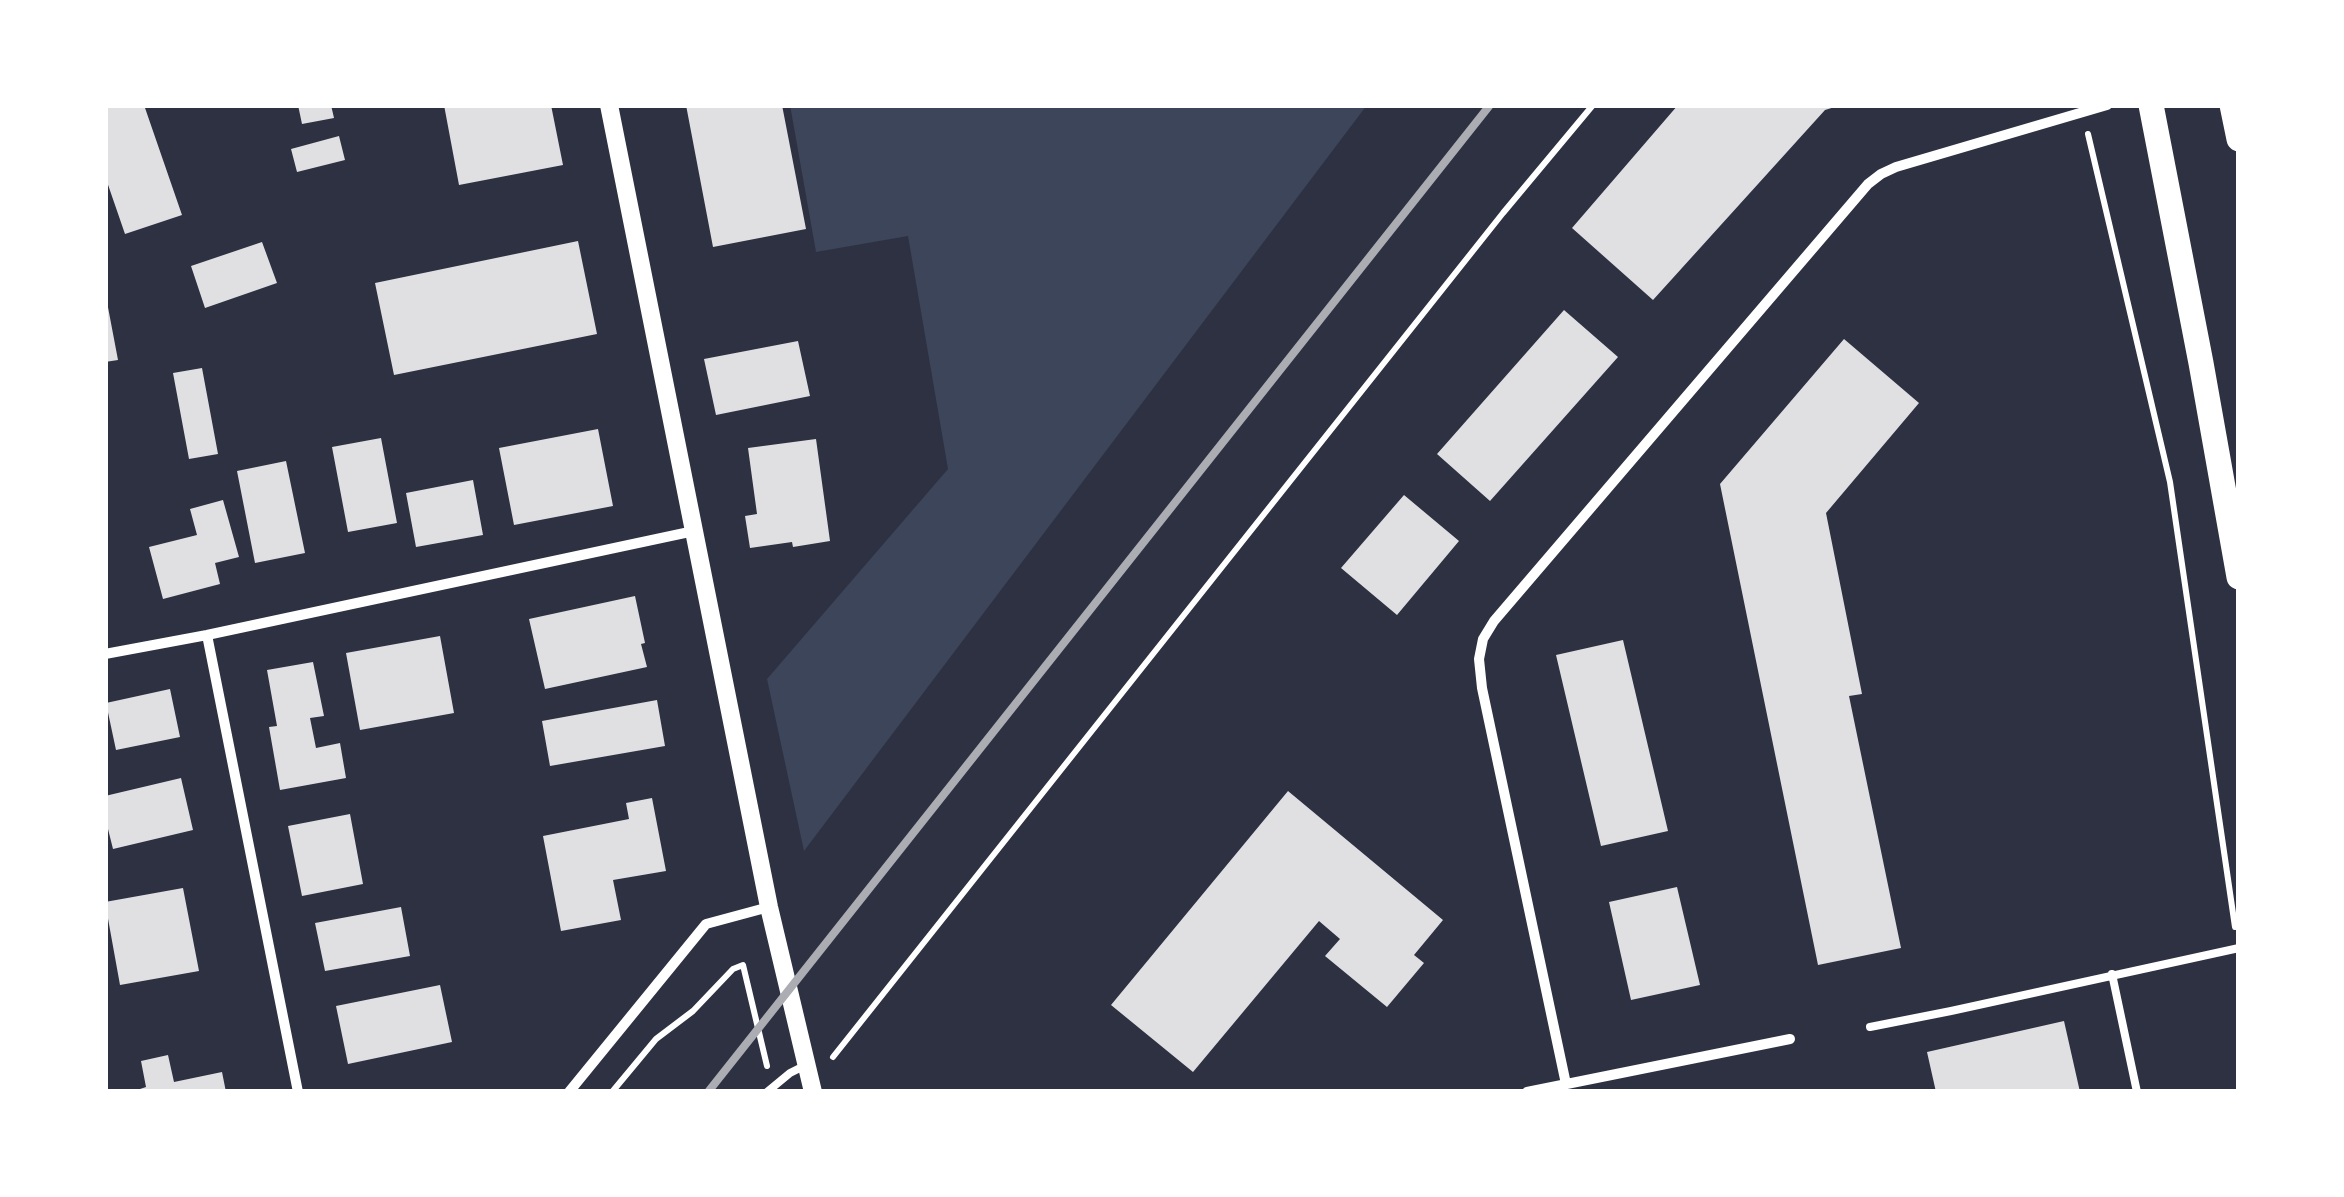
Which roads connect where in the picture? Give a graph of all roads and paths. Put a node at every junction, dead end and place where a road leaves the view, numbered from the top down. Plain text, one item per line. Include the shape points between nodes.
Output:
1 (608, 105) edge
2 (1593, 105) edge
3 (2107, 105) edge
4 (2151, 105) edge
5 (2232, 105) edge
6 (2083, 112) junction
7 (2239, 139) edge
8 (694, 531) junction
9 (2239, 577) edge
10 (207, 635) junction
11 (105, 654) edge
12 (769, 907) junction
13 (2238, 948) edge
14 (2112, 974) junction
15 (1870, 1027) dead end
16 (1790, 1038) dead end
17 (839, 1050) dead end
18 (765, 1058) dead end
19 (805, 1065) junction
20 (1566, 1084) junction
21 (298, 1092) edge
22 (569, 1092) edge
23 (612, 1092) edge
24 (767, 1092) edge
25 (812, 1092) edge
26 (1526, 1092) edge
27 (2137, 1092) edge

1 - 8 street
2 - 17 path
3 - 6 street
4 - 9 main road
5 - 7 main road
6 - 13 path via 2170,482
6 - 20 street via 1896,167 1868,184 1483,639 1482,688
8 - 10 street
8 - 12 street
10 - 11 street
10 - 21 street
12 - 19 street
12 - 22 street via 706,924
13 - 14 lane
14 - 15 lane
14 - 27 lane
16 - 20 street
18 - 23 path via 743,964 656,1038
19 - 24 lane
19 - 25 street
20 - 26 street

